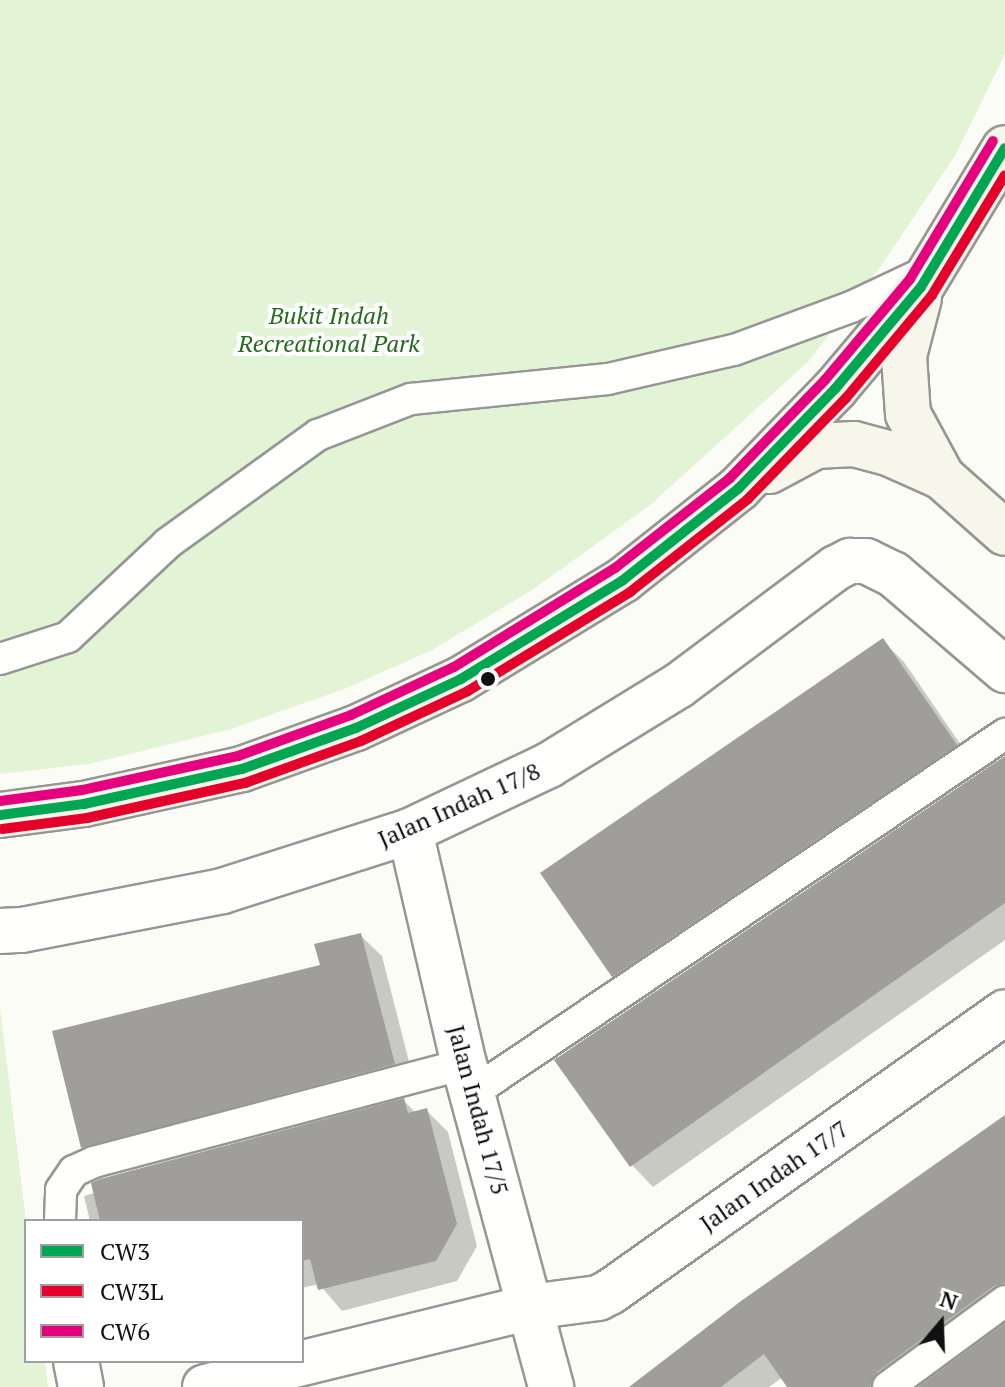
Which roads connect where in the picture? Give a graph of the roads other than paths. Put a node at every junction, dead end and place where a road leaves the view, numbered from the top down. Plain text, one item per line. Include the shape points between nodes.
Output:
1 (1005, 148) edge
2 (927, 278) junction
3 (942, 477) junction
4 (739, 488) junction
5 (1005, 533) edge
6 (0, 659) edge
7 (1005, 670) edge
8 (1005, 734) edge
9 (0, 815) edge
10 (410, 831) junction
11 (0, 931) edge
12 (1005, 1012) edge
13 (468, 1078) junction
14 (60, 1219) edge
15 (1005, 1301) edge
16 (530, 1307) junction
17 (76, 1363) edge
18 (302, 1363) edge
19 (304, 1363) edge
20 (81, 1387) edge
21 (205, 1387) edge
22 (551, 1387) edge
23 (888, 1387) edge

1 - 2 main road
2 - 3 main road via 904,356 908,414
2 - 4 main road via 835,389
2 - 6 lane via 734,350 608,379 411,399 318,435 168,543 68,637
3 - 4 main road via 854,444 816,446
3 - 5 main road
4 - 9 main road via 623,580 461,679 356,728 242,769 84,804
7 - 10 street, Jalan Indah 17/8 via 893,574 866,561 850,561 678,686 549,765
8 - 13 lane
10 - 11 street, Jalan Indah 17/8 via 222,891
10 - 13 street, Jalan Indah 17/5
12 - 16 street, Jalan Indah 17/7 via 610,1292
13 - 14 lane via 94,1162 74,1171 61,1190
13 - 16 street, Jalan Indah 17/5
15 - 23 lane
16 - 19 street, Jalan Indah 17/7
16 - 22 street, Jalan Indah 17/5
17 - 20 street
18 - 21 street, Jalan Indah 17/7

